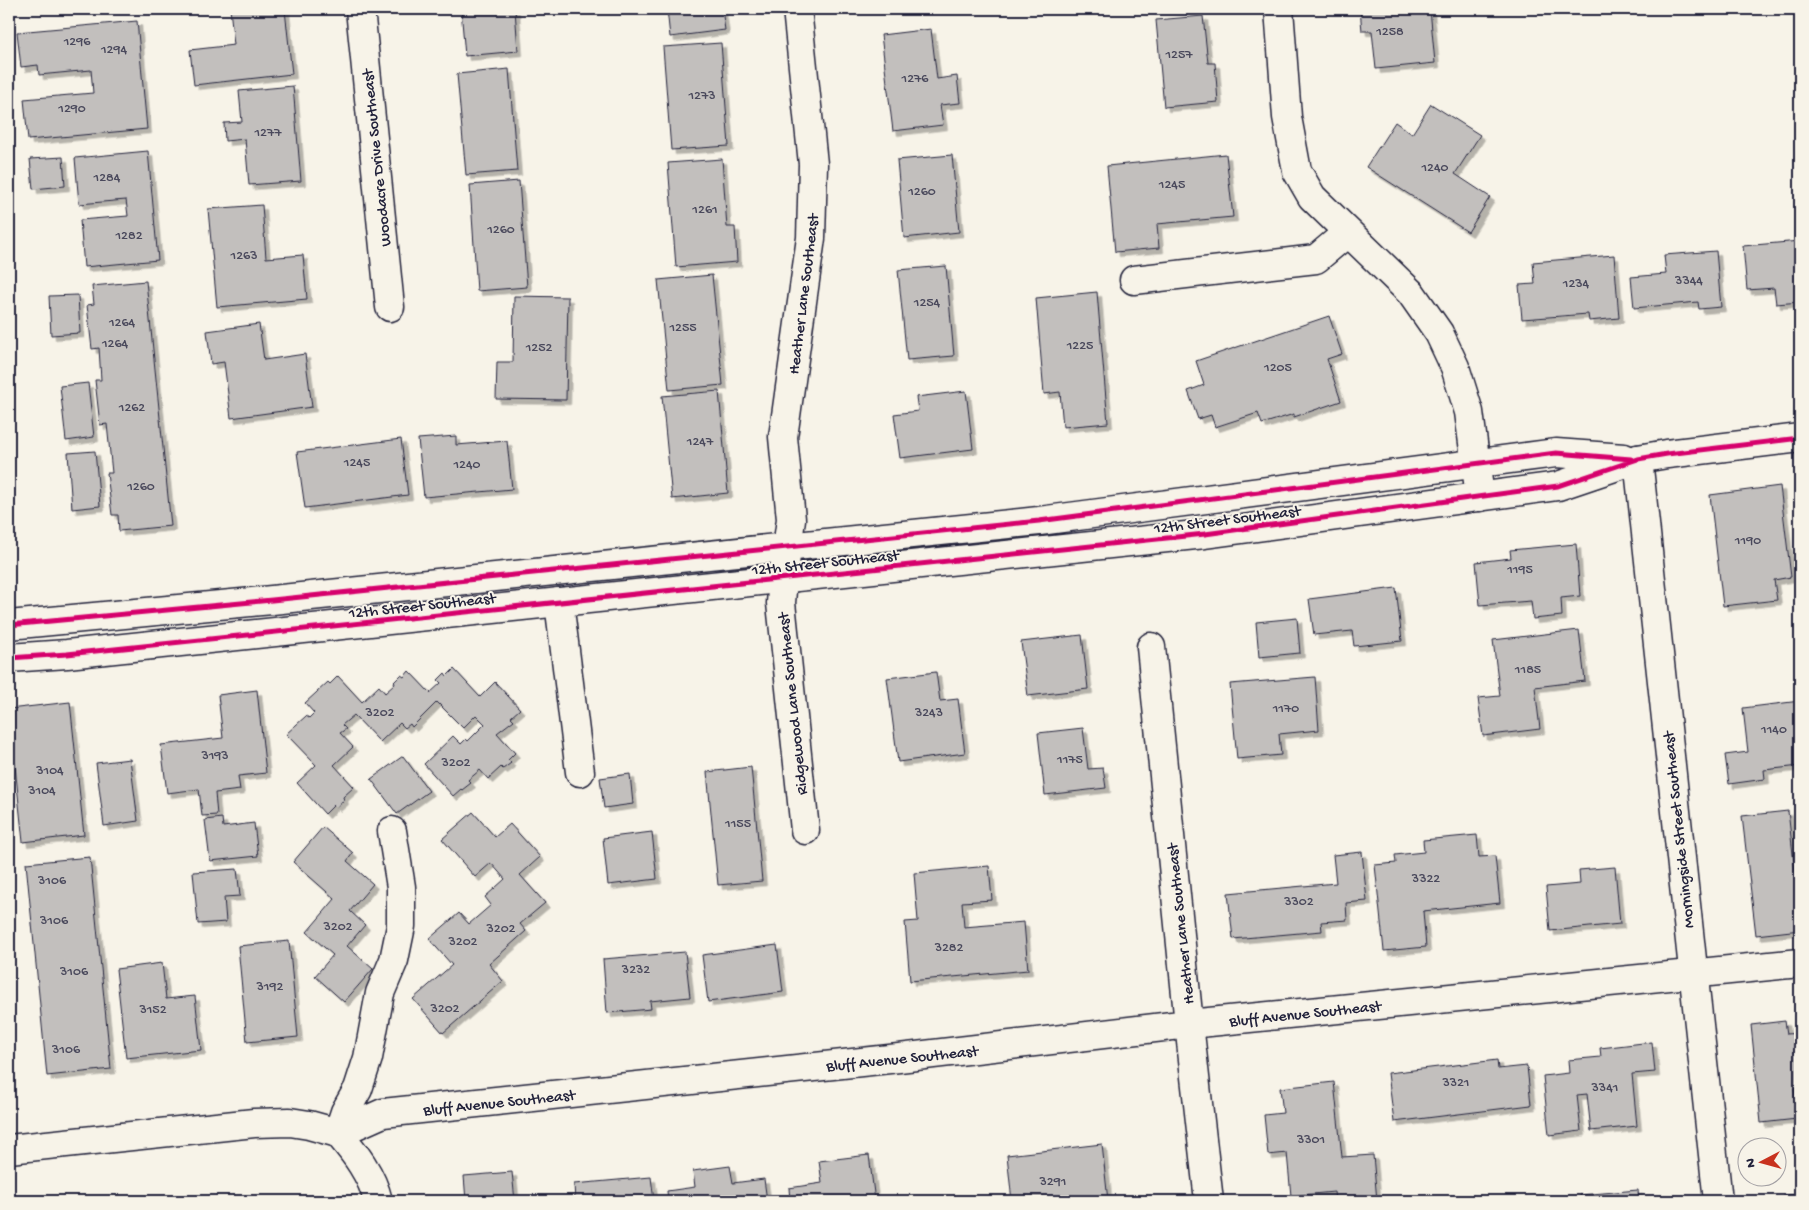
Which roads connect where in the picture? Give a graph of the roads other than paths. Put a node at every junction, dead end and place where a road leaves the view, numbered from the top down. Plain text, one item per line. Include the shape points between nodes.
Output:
1 (360, 9) edge
2 (797, 9) edge
3 (1279, 9) edge
4 (1348, 232) junction
5 (1134, 280) dead end
6 (390, 307) dead end
7 (1800, 438) edge
8 (1638, 459) junction
9 (1476, 465) junction
10 (1480, 497) junction
11 (787, 547) junction
12 (782, 578) junction
13 (559, 602) junction
14 (9, 625) edge
15 (1151, 647) dead end
16 (9, 658) edge
17 (580, 772) dead end
18 (804, 830) dead end
19 (392, 831) dead end
20 (1800, 963) edge
21 (1692, 973) junction
22 (1189, 1024) junction
23 (338, 1133) junction
24 (9, 1149) edge
25 (378, 1201) edge
26 (1209, 1201) edge
27 (1718, 1201) edge

1 - 6 street, Woodacre Drive Southeast
2 - 11 street, Heather Lane Southeast via 813,164 811,238 783,436 791,519
3 - 4 street via 1288,117 1297,171 1312,197
4 - 5 street via 1316,259
4 - 9 street via 1411,293 1439,333 1470,412
7 - 8 street, 12th Street Southeast
8 - 9 street, 12th Street Southeast via 1556,453
8 - 10 street, 12th Street Southeast via 1558,486
8 - 21 street, Morningside Street Southeast
9 - 10 street
9 - 11 street, 12th Street Southeast via 1039,521
10 - 12 street, 12th Street Southeast via 1205,534
11 - 12 street, Heather Lane Southeast
11 - 14 street, 12th Street Southeast
12 - 13 street, 12th Street Southeast
12 - 18 street, Ridgewood Lane Southeast via 781,603
13 - 16 street, 12th Street Southeast
13 - 17 street
15 - 22 street, Heather Lane Southeast
19 - 23 street via 401,887 401,926 394,960 380,994 368,1058
20 - 21 street, Bluff Avenue Southeast
21 - 22 street, Bluff Avenue Southeast
21 - 27 street, Morningside Street Southeast
22 - 23 street, Bluff Avenue Southeast via 383,1113
22 - 26 street, Heather Lane Southeast
23 - 24 street via 290,1122 254,1123
23 - 25 street via 362,1164

